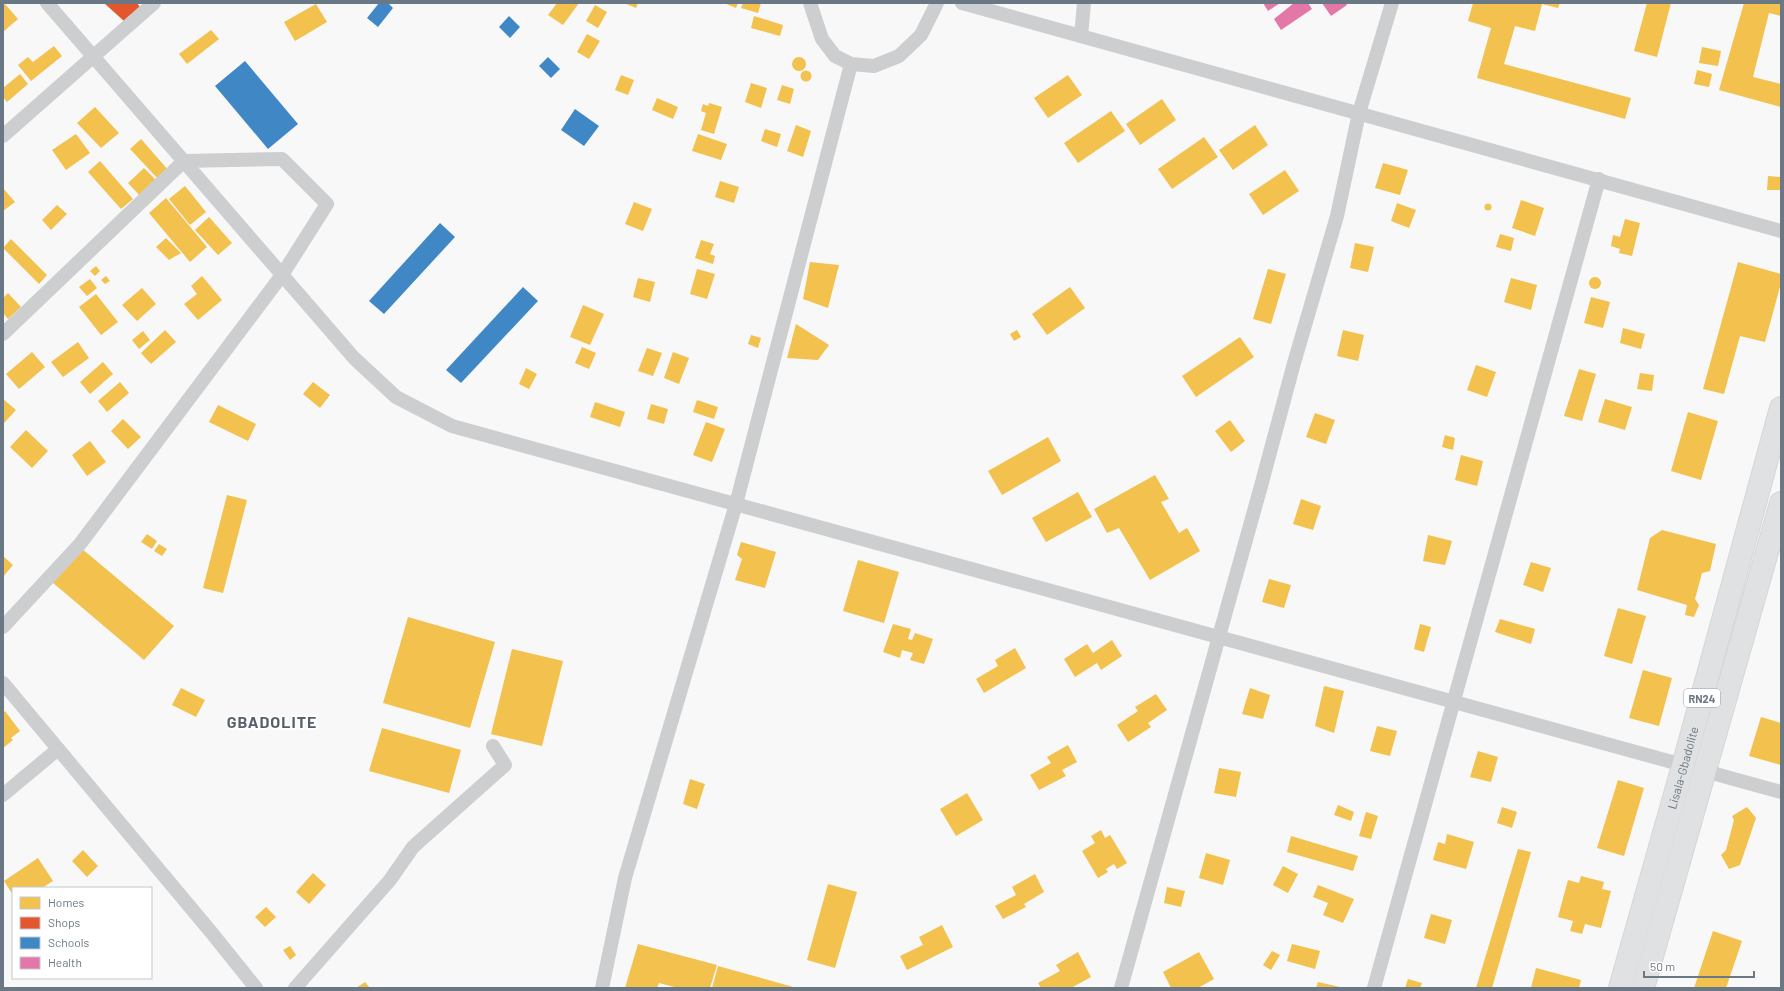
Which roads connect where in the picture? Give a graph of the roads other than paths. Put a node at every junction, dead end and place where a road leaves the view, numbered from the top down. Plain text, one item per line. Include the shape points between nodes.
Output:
1 (47, 3) edge
2 (154, 3) edge
3 (810, 3) edge
4 (938, 3) edge
5 (962, 3) edge
6 (1084, 3) edge
7 (1392, 3) edge
8 (1081, 36) junction
9 (93, 57) junction
10 (851, 64) junction
11 (1358, 113) junction
12 (3, 136) edge
13 (184, 161) junction
14 (1599, 179) junction
15 (1781, 231) edge
16 (282, 275) junction
17 (3, 334) edge
18 (1781, 408) edge
19 (1781, 503) edge
20 (736, 504) junction
21 (3, 627) edge
22 (1219, 637) junction
23 (3, 683) edge
24 (1452, 701) junction
25 (493, 746) dead end
26 (58, 749) junction
27 (1683, 766) junction
28 (1704, 771) junction
29 (1781, 792) edge
30 (3, 796) edge
31 (1622, 980) edge
32 (1645, 982) edge
33 (256, 988) edge
34 (295, 988) edge
35 (602, 988) edge
36 (1121, 988) edge
37 (1374, 988) edge

1 - 9 street
2 - 9 street
3 - 10 street via 822,38 835,56
4 - 10 street via 921,36 899,56 874,66
5 - 8 street
6 - 8 street
7 - 11 street
8 - 11 street
9 - 12 street
9 - 13 street
10 - 20 street
11 - 14 street
11 - 22 street via 1337,216
13 - 16 street
13 - 16 street via 282,159 327,204
13 - 17 street
14 - 15 street
14 - 24 street
16 - 20 street via 354,358 396,397 452,426
16 - 21 street via 80,544
18 - 27 main road, Lisala-Gbadolite / RN24
19 - 28 main road, Lisala-Gbadolite / RN24
20 - 22 street
20 - 35 street via 625,878
22 - 24 street
22 - 36 street
23 - 26 street
24 - 27 street
24 - 37 street
25 - 34 street via 505,765 413,847 390,880
26 - 30 street
26 - 33 street
27 - 28 street
27 - 31 main road, Lisala-Gbadolite / RN24
28 - 29 street
28 - 32 main road, Lisala-Gbadolite / RN24
31 - 32 main road

